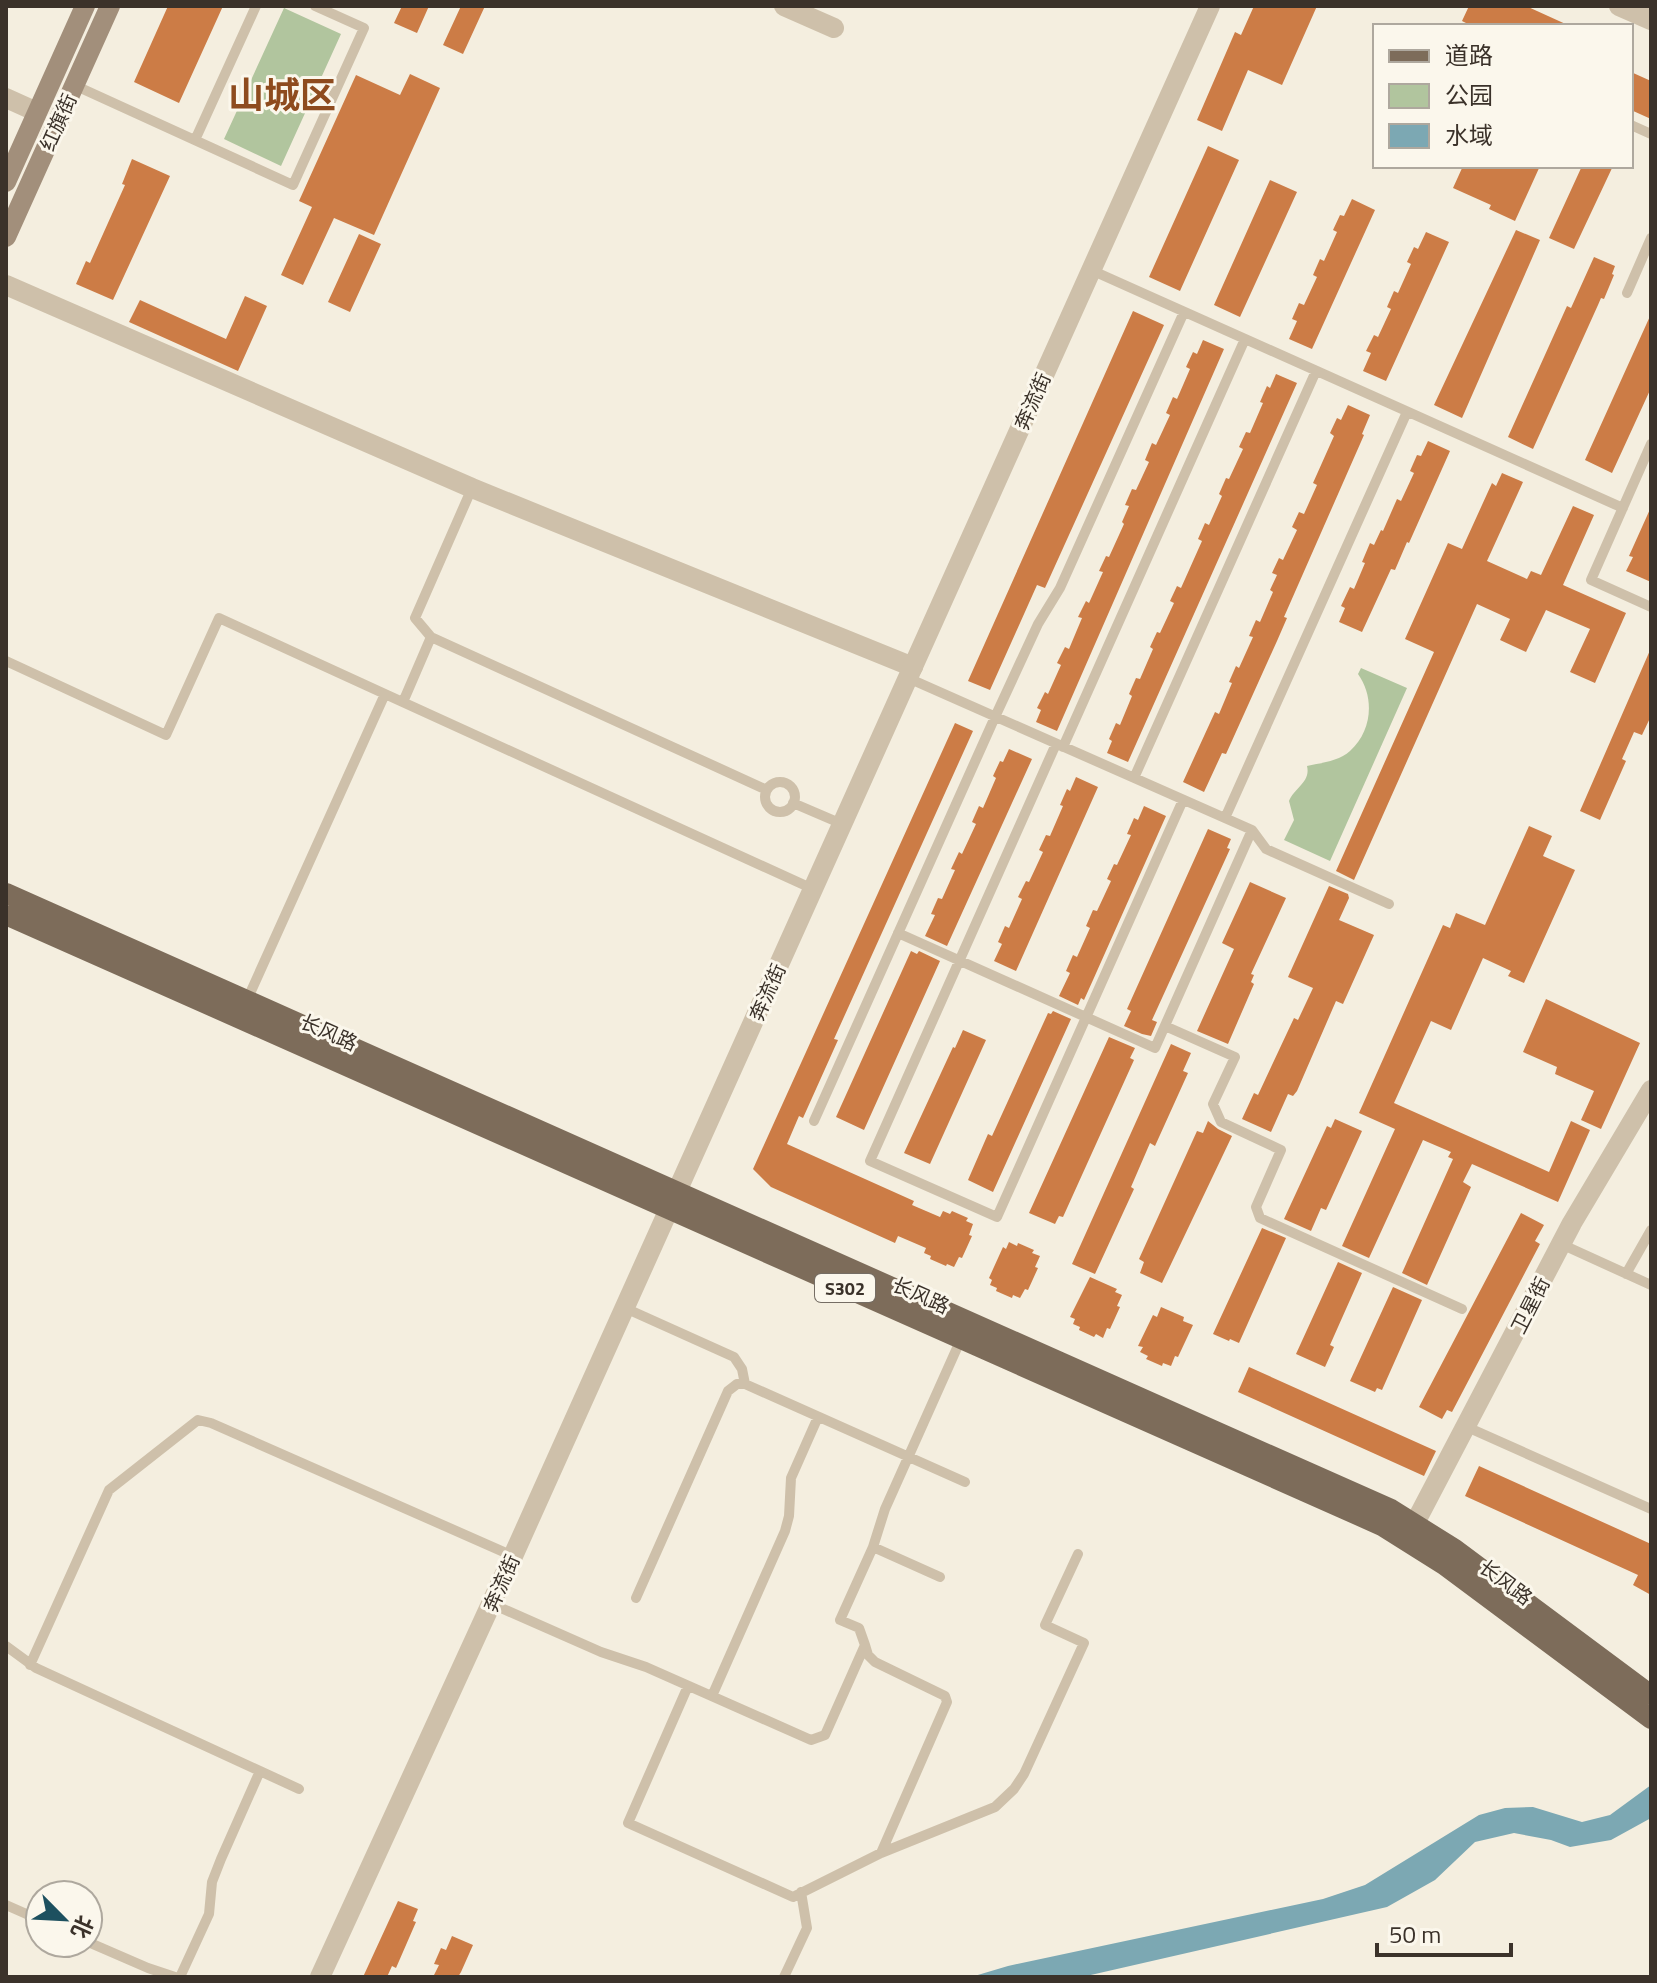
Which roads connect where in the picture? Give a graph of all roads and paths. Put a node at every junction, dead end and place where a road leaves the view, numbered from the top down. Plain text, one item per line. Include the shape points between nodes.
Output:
1 (85, 6) edge
2 (110, 6) edge
3 (256, 6) edge
4 (315, 6) edge
5 (784, 6) edge
6 (1210, 6) edge
7 (1619, 6) edge
8 (1651, 20) edge
9 (834, 28) dead end
10 (74, 85) junction
11 (6, 98) edge
12 (37, 112) junction
13 (195, 140) junction
14 (6, 182) edge
15 (6, 237) edge
16 (1651, 238) edge
17 (1091, 270) junction
18 (6, 285) edge
19 (1627, 293) dead end
20 (1184, 312) junction
21 (1245, 339) junction
22 (1316, 371) junction
23 (1407, 412) junction
24 (1651, 444) edge
25 (472, 488) junction
26 (1623, 508) junction
27 (1651, 607) edge
28 (431, 637) junction
29 (6, 661) edge
30 (910, 673) junction
31 (385, 694) junction
32 (403, 702) junction
33 (995, 717) junction
34 (1059, 745) junction
35 (1134, 778) junction
36 (767, 790) junction
37 (1183, 800) junction
38 (793, 803) junction
39 (1225, 818) junction
40 (842, 824) junction
41 (1252, 830) junction
42 (813, 889) junction
43 (6, 893) edge
44 (1389, 904) dead end
45 (6, 915) edge
46 (898, 933) junction
47 (959, 960) junction
48 (247, 1000) junction
49 (1086, 1017) junction
50 (1165, 1026) junction
51 (1651, 1090) edge
52 (814, 1121) dead end
53 (673, 1201) junction
54 (1651, 1230) edge
55 (1561, 1244) junction
56 (1626, 1274) junction
57 (1651, 1285) edge
58 (625, 1308) junction
59 (1462, 1309) dead end
60 (961, 1339) junction
61 (745, 1384) junction
62 (818, 1417) junction
63 (1467, 1427) junction
64 (908, 1457) junction
65 (965, 1482) dead end
66 (1651, 1509) edge
67 (1415, 1523) junction
68 (873, 1547) junction
69 (1078, 1554) dead end
70 (513, 1556) junction
71 (940, 1577) dead end
72 (636, 1598) dead end
73 (492, 1604) junction
74 (865, 1645) junction
75 (6, 1646) edge
76 (30, 1665) junction
77 (688, 1686) junction
78 (1651, 1695) edge
79 (712, 1696) junction
80 (1651, 1719) edge
81 (260, 1771) junction
82 (299, 1789) dead end
83 (881, 1853) junction
84 (801, 1892) junction
85 (104, 1948) edge
86 (177, 1977) edge
87 (320, 1977) edge
88 (784, 1977) edge

1 - 12 main road, 红旗街
2 - 10 main road, 红旗街
3 - 13 lane
4 - 13 lane via 364,28 293,185
5 - 9 street
6 - 17 street, 奔流街
7 - 8 street
10 - 13 lane
10 - 15 main road, 红旗街
11 - 12 street
12 - 14 main road, 红旗街
16 - 19 lane
17 - 20 lane
17 - 30 street, 奔流街
18 - 25 street
20 - 21 lane
20 - 33 lane via 1060,588
21 - 22 lane
21 - 34 lane
22 - 23 lane
22 - 35 lane
23 - 26 lane
23 - 39 lane
24 - 26 lane
25 - 28 lane via 415,618
25 - 30 street
26 - 27 lane via 1591,580
28 - 32 lane
28 - 36 lane
29 - 31 lane via 166,735 219,618
30 - 33 lane
30 - 40 street, 奔流街
31 - 32 lane
31 - 48 lane
32 - 42 lane
33 - 34 lane
33 - 46 lane
34 - 35 lane
34 - 47 lane
35 - 37 lane
36 - 38 lane via 772,809 783,811
36 - 38 lane via 777,782 788,784 795,794
37 - 39 lane
37 - 49 lane
38 - 40 lane
39 - 41 lane
40 - 42 street, 奔流街
41 - 44 lane via 1266,849
41 - 50 lane
42 - 53 street, 奔流街
43 - 48 main road, 长风路 / S302
45 - 53 main road, 长风路 / S302
46 - 47 lane
46 - 52 lane
47 - 49 lane
47 - 49 lane via 870,1161 997,1217
48 - 53 main road, 长风路 / S302
49 - 50 lane via 1155,1048
50 - 59 lane via 1235,1057 1213,1104 1221,1122 1281,1150 1256,1207 1260,1218
51 - 55 street, 卫星街
53 - 58 street, 奔流街
53 - 60 main road, 长风路 / S302
53 - 67 main road, 长风路 / S302
54 - 56 lane
55 - 56 lane
55 - 63 street, 卫星街
56 - 57 lane
58 - 61 lane via 734,1357
58 - 70 street, 奔流街
60 - 64 lane
60 - 80 main road, 长风路 / S302 via 1400,1536
61 - 62 lane
61 - 72 lane via 728,1391
62 - 64 lane
62 - 79 lane via 791,1478 785,1531
63 - 66 lane
63 - 67 street, 卫星街
64 - 65 lane
64 - 68 lane
67 - 78 main road, 长风路 / S302
68 - 71 lane
68 - 74 lane via 840,1620 859,1628
69 - 83 lane via 1045,1625 1084,1643 1024,1774 995,1807
70 - 73 street, 奔流街
70 - 76 lane via 198,1420 109,1490
73 - 77 lane
73 - 87 street, 奔流街
74 - 79 lane via 825,1735 811,1740
74 - 83 lane via 875,1662 945,1696 947,1702
75 - 76 lane
76 - 81 lane
77 - 79 lane
77 - 84 lane via 628,1823 793,1897
81 - 82 lane
81 - 86 lane via 212,1882 209,1914
83 - 84 lane
84 - 88 lane via 807,1928
85 - 86 lane

